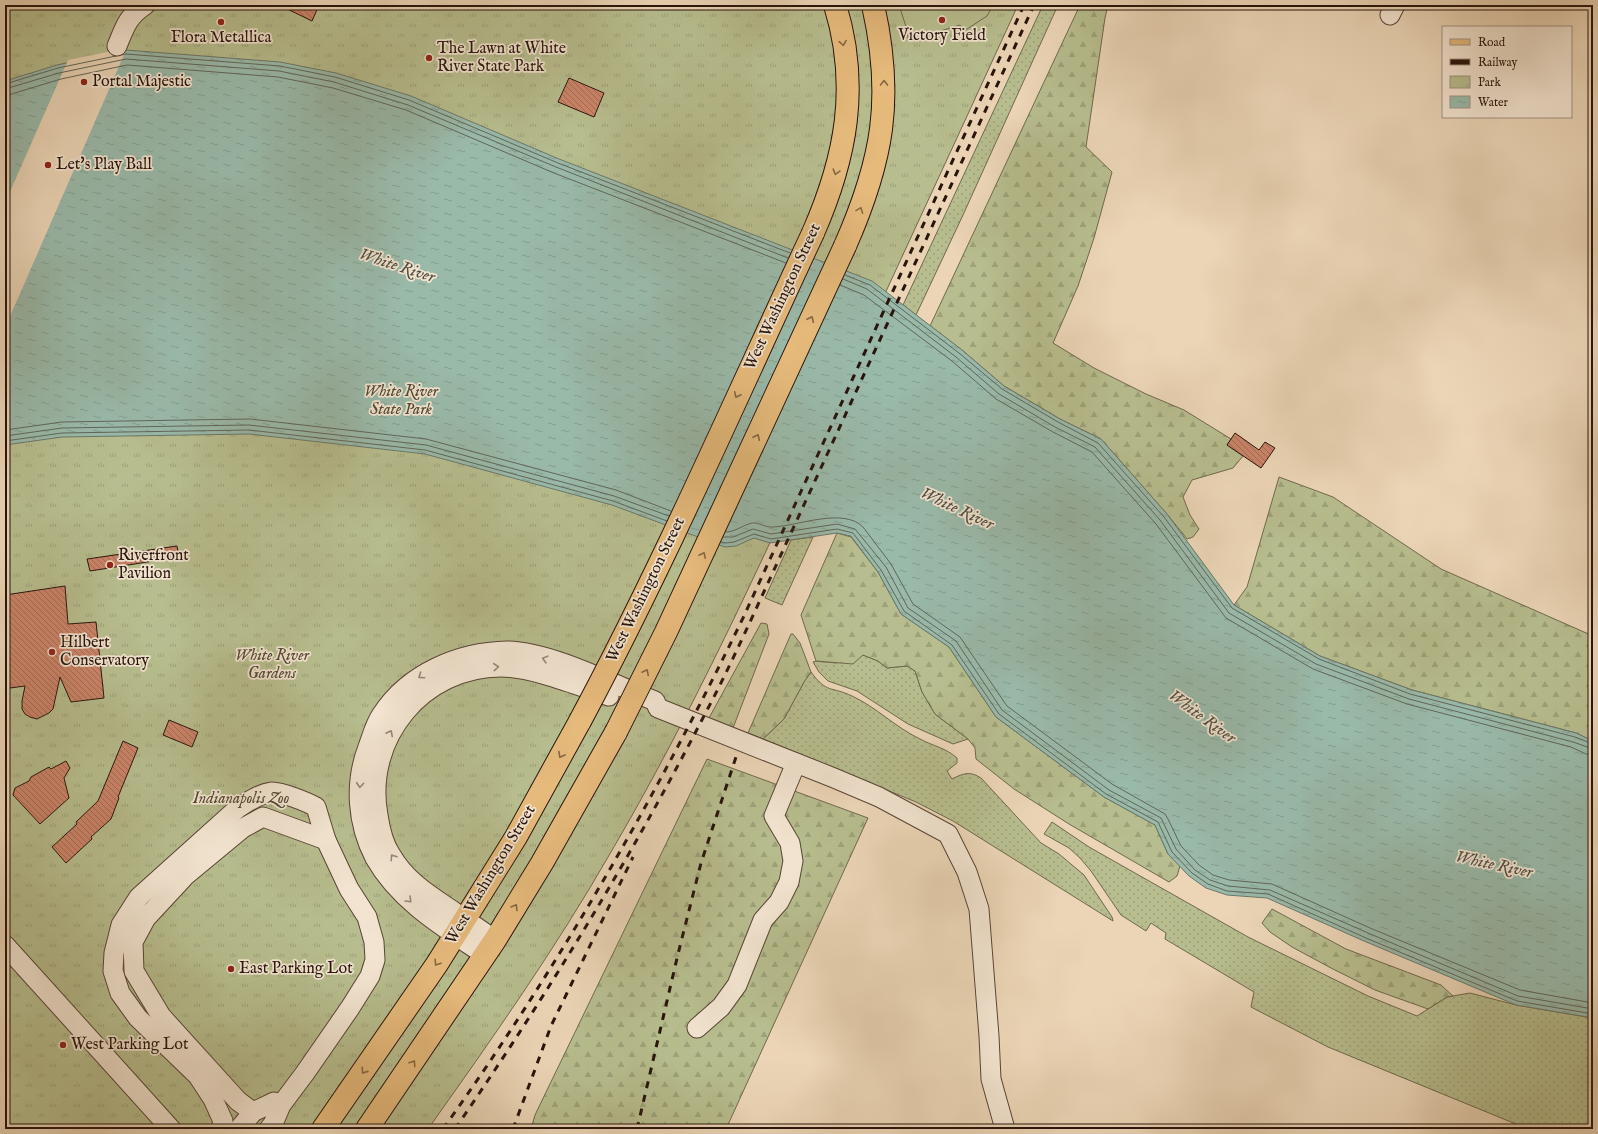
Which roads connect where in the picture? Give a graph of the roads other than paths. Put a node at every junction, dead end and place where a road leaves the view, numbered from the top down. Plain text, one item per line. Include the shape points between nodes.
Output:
1 (145, 5) edge
2 (835, 5) edge
3 (874, 5) edge
4 (117, 46) dead end
5 (796, 763) junction
6 (326, 840) junction
7 (460, 927) junction
8 (5, 945) edge
9 (490, 948) junction
10 (698, 1028) dead end
11 (274, 1102) dead end
12 (253, 1112) junction
13 (171, 1129) edge
14 (221, 1129) edge
15 (239, 1129) edge
16 (269, 1129) edge
17 (323, 1129) edge
18 (367, 1129) edge
19 (1005, 1129) edge

1 - 4 street via 128,19
2 -> 7 main road, West Washington Street, bridge via 848,81 847,110 844,140 825,206 607,672 516,837
9 -> 3 main road, bridge via 542,863 616,732 673,618 860,210 871,179 882,125 884,73
5 - 7 street via 658,708 651,711 523,669 502,667 473,670 449,678 432,688 401,716 383,748 375,782 381,831 390,855 408,877
5 - 10 street via 774,816 790,844 793,861 789,882 779,902 763,920 737,985 721,1007
5 - 19 street via 878,798 948,834 966,872 979,909 991,1079
6 - 12 street via 263,817 243,828 185,876 146,918 133,942 134,971 161,1016 238,1101
6 - 14 street via 316,807 306,801 273,792 256,797 238,808 139,897 120,925 113,971 120,993 138,1018 198,1076 223,1121
6 - 16 street via 349,889 367,917 374,942 375,960 370,976 350,1008 280,1104
7 - 9 street
7 -> 17 main road, West Washington Street via 386,1040
8 - 13 street
18 -> 9 main road
11 - 12 street
12 - 15 street

